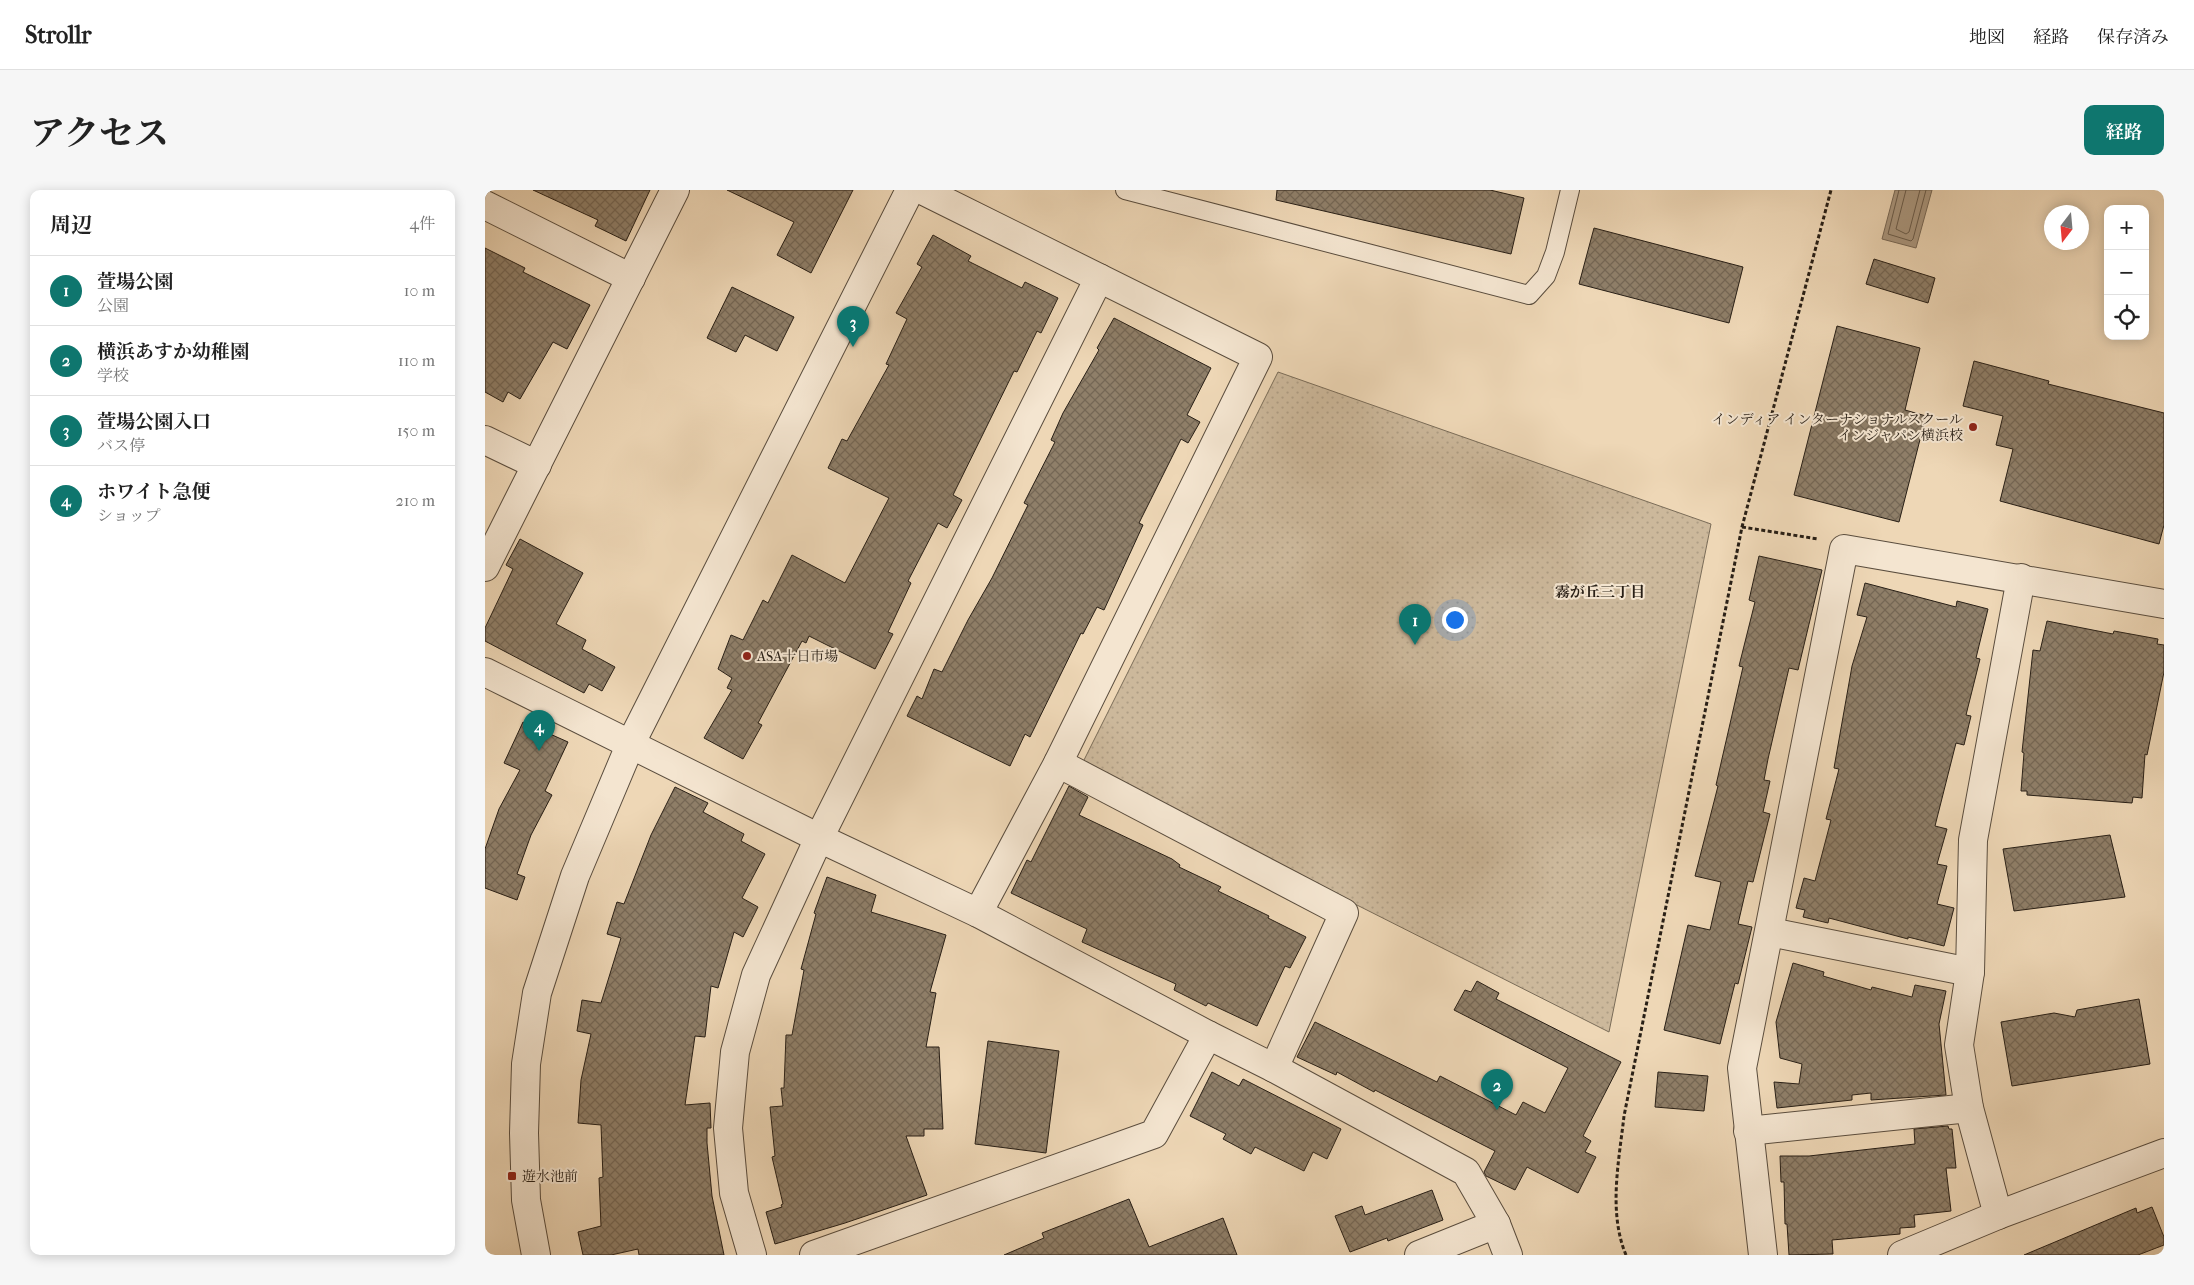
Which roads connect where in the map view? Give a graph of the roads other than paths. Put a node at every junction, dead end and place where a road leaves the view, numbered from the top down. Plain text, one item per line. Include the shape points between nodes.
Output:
1 (675, 190) edge
2 (910, 190) edge
3 (922, 190) edge
4 (1125, 190) edge
5 (1570, 190) edge
6 (485, 205) edge
7 (631, 278) junction
8 (1099, 278) junction
9 (485, 440) edge
10 (537, 466) junction
11 (485, 567) edge
12 (2021, 578) junction
13 (2164, 604) edge
14 (485, 672) edge
15 (631, 743) junction
16 (1058, 763) junction
17 (819, 838) junction
18 (978, 913) junction
19 (1770, 932) junction
20 (1969, 972) junction
21 (1207, 1036) junction
22 (1274, 1068) junction
23 (1969, 1108) junction
24 (1748, 1131) junction
25 (2164, 1153) edge
26 (1998, 1215) junction
27 (1496, 1224) junction
28 (536, 1255) edge
29 (752, 1255) edge
30 (814, 1255) edge
31 (1419, 1255) edge
32 (1507, 1255) edge
33 (1763, 1255) edge
34 (1902, 1255) edge

1 - 7 street
2 - 15 street
3 - 8 street
4 - 5 lane via 1529,295 1546,276
6 - 7 street
7 - 10 street
8 - 16 street via 1258,357
8 - 17 street
9 - 10 street
10 - 11 street
12 - 13 street
12 - 19 street via 1844,549
12 - 20 street via 1973,840
14 - 15 street
15 - 17 street
15 - 28 street via 575,876 537,993 526,1064 524,1133 526,1200
16 - 18 street
16 - 22 street via 1344,913
17 - 18 street
17 - 29 street via 756,975 735,1052 728,1128 734,1193
18 - 21 street
19 - 20 street
19 - 24 street via 1742,1068
20 - 23 street via 1959,1046
21 - 22 street
21 - 30 street via 1154,1134
22 - 27 street via 1466,1172
23 - 24 street
23 - 26 street
24 - 33 street
25 - 26 street
26 - 34 street
27 - 31 street
27 - 32 street

